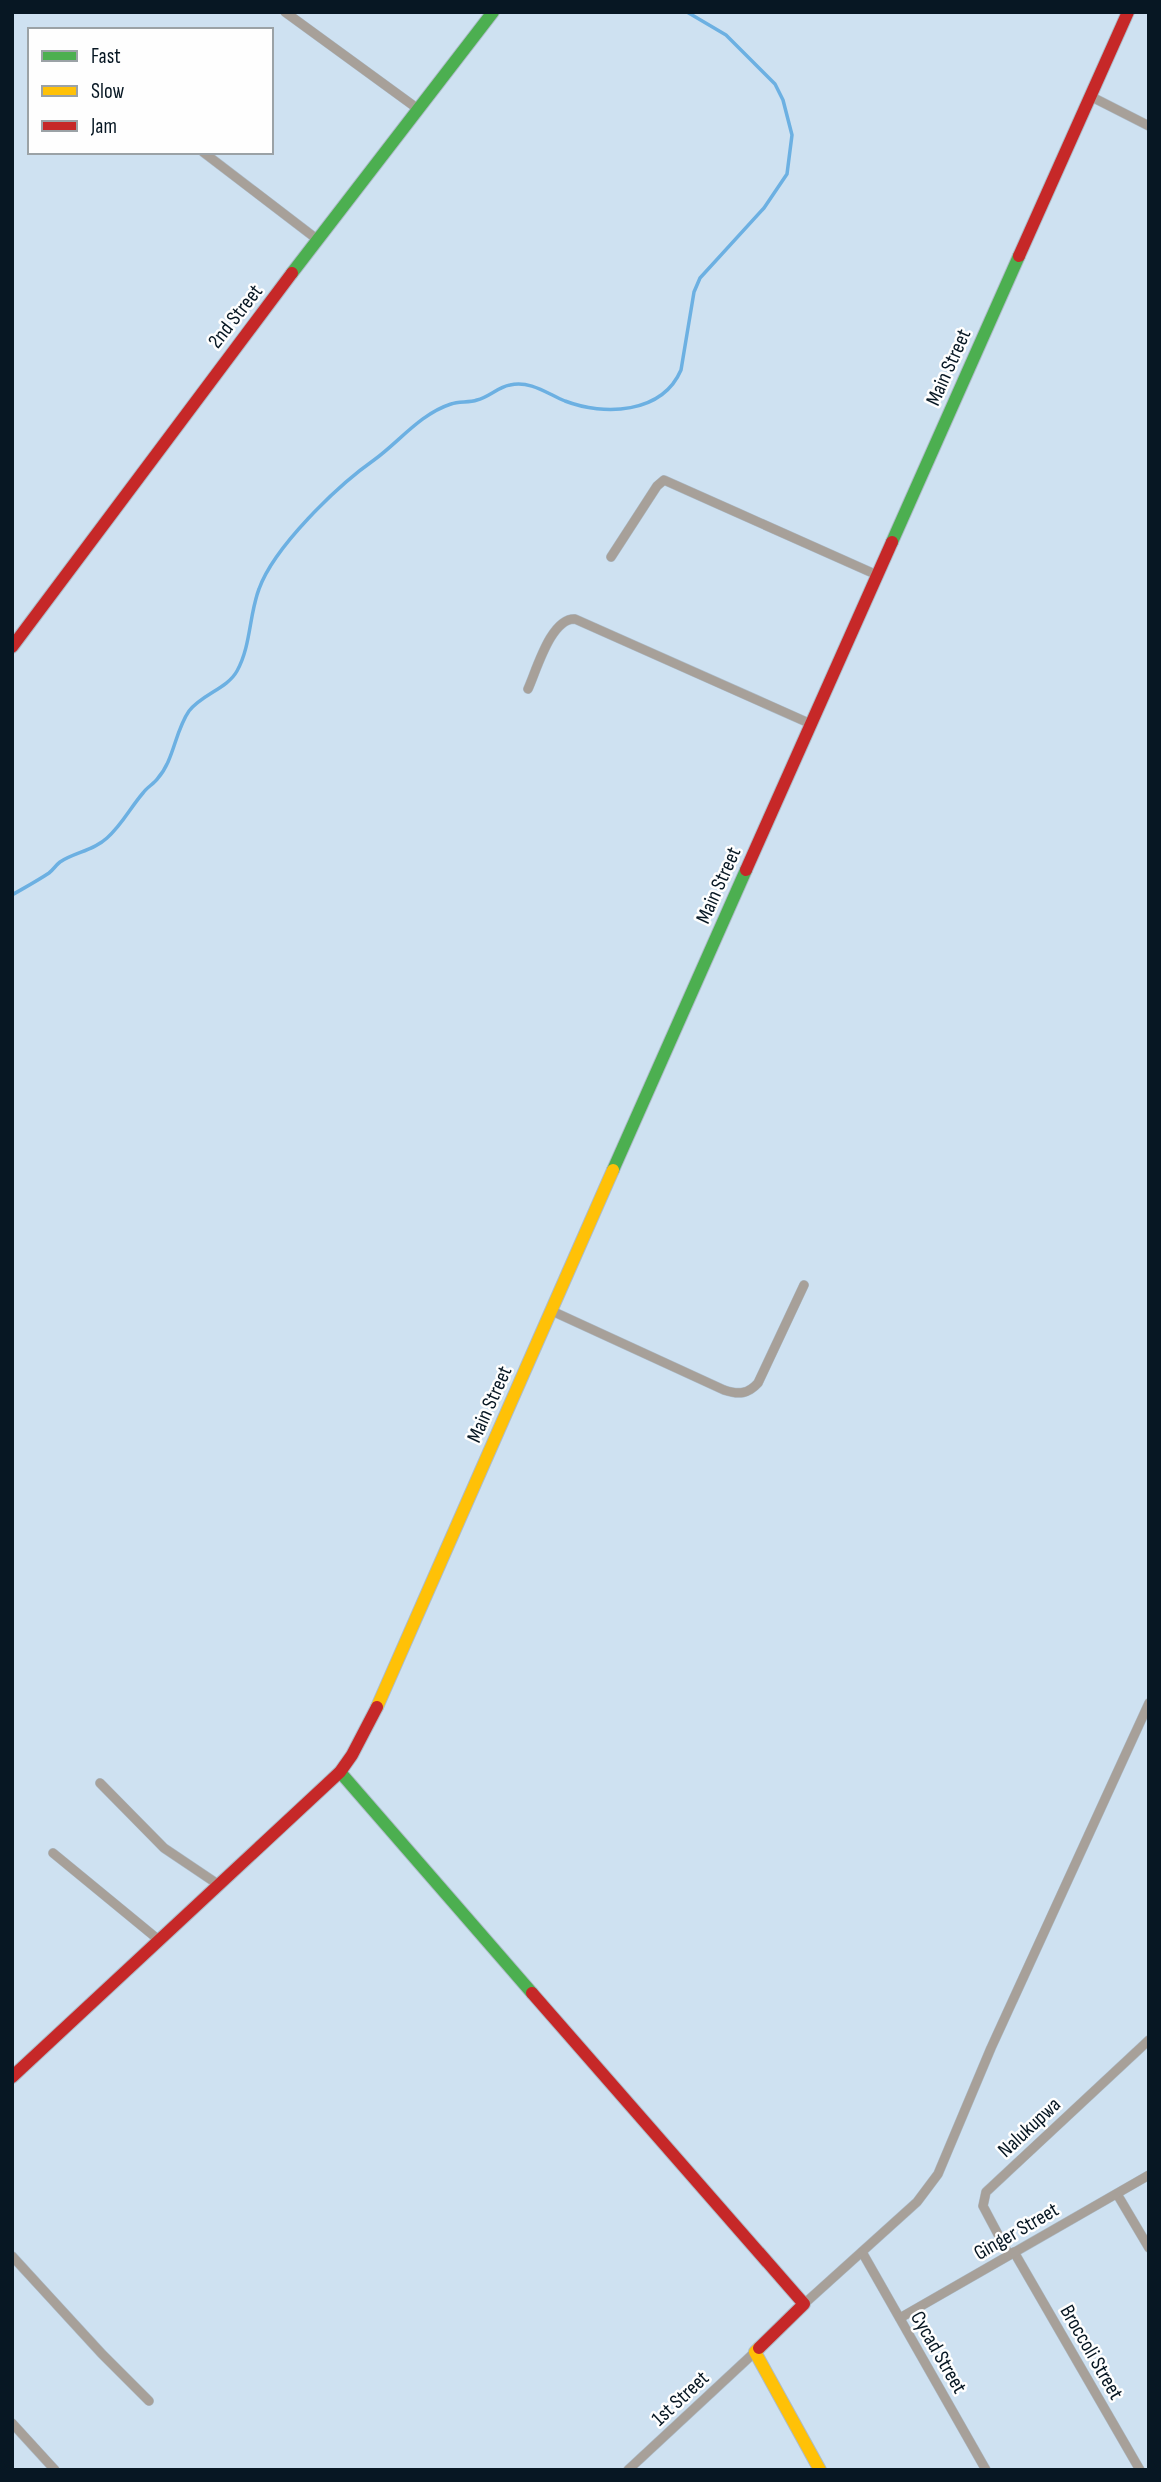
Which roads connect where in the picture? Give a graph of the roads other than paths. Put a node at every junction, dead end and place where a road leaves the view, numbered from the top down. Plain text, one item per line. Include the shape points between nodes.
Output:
1 (285, 12) edge
2 (493, 12) edge
3 (1128, 12) edge
4 (1090, 96) junction
5 (418, 109) junction
6 (1149, 126) edge
7 (206, 154) edge
8 (318, 240) junction
9 (611, 557) dead end
10 (877, 575) junction
11 (12, 647) edge
12 (528, 689) dead end
13 (811, 724) junction
14 (804, 1285) dead end
15 (552, 1311) junction
16 (1149, 1703) edge
17 (340, 1772) junction
18 (100, 1783) dead end
19 (53, 1853) dead end
20 (219, 1885) junction
21 (160, 1941) junction
22 (1149, 2040) edge
23 (12, 2077) edge
24 (1149, 2175) edge
25 (1117, 2194) junction
26 (1149, 2248) edge
27 (862, 2252) junction
28 (1011, 2254) junction
29 (12, 2256) edge
30 (804, 2304) junction
31 (900, 2318) junction
32 (755, 2352) junction
33 (149, 2401) dead end
34 (12, 2424) edge
35 (55, 2470) edge
36 (628, 2470) edge
37 (820, 2470) edge
38 (986, 2470) edge
39 (1140, 2470) edge

1 - 5 street
2 - 5 main road, 2nd Street
3 - 4 main road, Main Street
4 - 6 street
4 - 10 main road, Main Street
5 - 8 main road, 2nd Street
7 - 8 street
8 - 11 main road, 2nd Street
9 - 10 street via 664,480
10 - 13 main road, Main Street
12 - 13 street via 558,625 575,619
13 - 15 main road, Main Street
14 - 15 street via 758,1382 743,1394 724,1390
15 - 17 main road, Main Street via 379,1703
16 - 27 street via 938,2174 917,2202
17 - 20 main road, Main Street
17 - 30 main road
18 - 20 street via 164,1848
19 - 21 street
20 - 21 main road, Main Street
21 - 23 main road, Main Street
22 - 28 street, Nalukupwa via 986,2192 983,2206
24 - 25 street, Ginger Street
25 - 26 street
25 - 28 street, Ginger Street
27 - 30 street
27 - 31 street, Cycad Street
28 - 31 street, Ginger Street
28 - 39 street, Broccoli Street
29 - 33 street
30 - 32 main road
31 - 38 street, Cycad Street
32 - 36 street, 1st Street
32 - 37 main road
34 - 35 street

